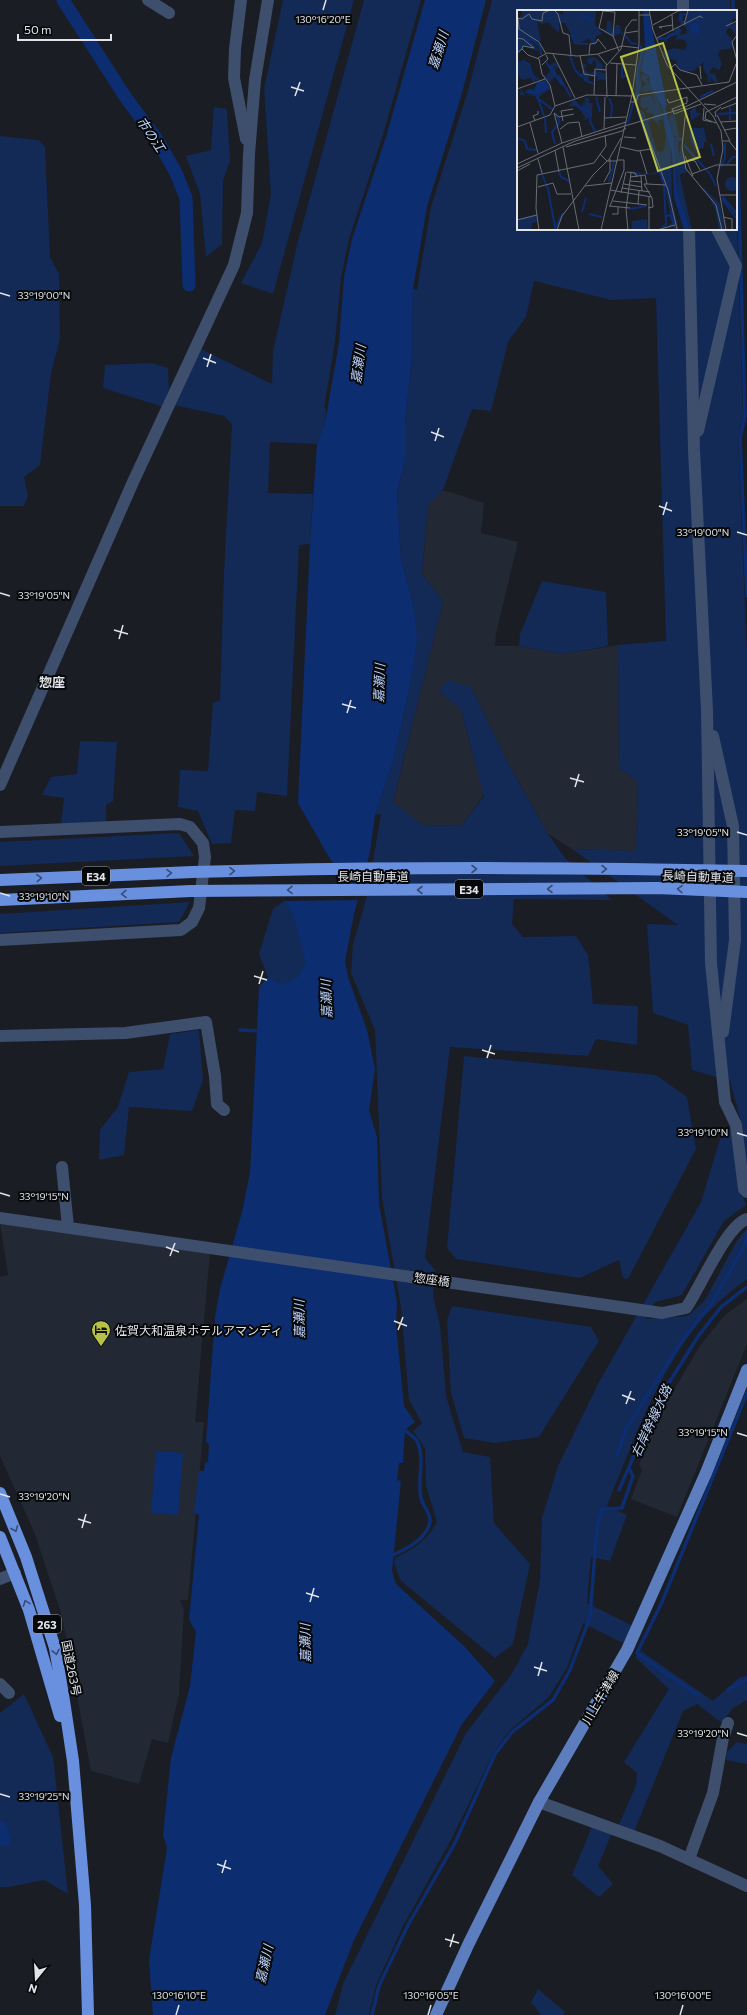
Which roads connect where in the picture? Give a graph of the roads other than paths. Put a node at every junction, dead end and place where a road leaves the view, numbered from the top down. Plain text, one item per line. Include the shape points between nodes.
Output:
1 (148, 0) edge
2 (241, 0) edge
3 (268, 0) edge
4 (169, 14) dead end
5 (249, 154) junction
6 (689, 230) edge
7 (717, 230) edge
8 (694, 450) junction
9 (707, 710) junction
10 (0, 785) edge
11 (0, 832) edge
12 (747, 871) edge
13 (0, 880) edge
14 (747, 892) edge
15 (0, 900) edge
16 (0, 940) edge
17 (0, 1036) edge
18 (720, 1051) junction
19 (224, 1110) dead end
20 (62, 1167) dead end
21 (747, 1192) edge
22 (0, 1218) edge
23 (747, 1220) edge
24 (68, 1227) junction
25 (747, 1370) edge
26 (0, 1493) edge
27 (0, 1537) edge
28 (15, 1573) junction
29 (0, 1579) edge
30 (0, 1684) edge
31 (9, 1693) dead end
32 (728, 1723) dead end
33 (73, 1761) junction
34 (539, 1802) junction
35 (689, 1859) junction
36 (747, 1886) edge
37 (88, 2015) edge
38 (436, 2015) edge

1 - 4 street
2 - 5 street via 234,78
3 - 5 street via 255,80
5 - 10 street via 247,213 234,265 136,475
6 - 8 street
7 - 8 street via 736,266
8 - 9 street
9 - 18 street via 711,963
9 - 18 street via 733,826 735,940
11 - 16 street via 180,824 190,827 203,843 205,857 199,908 192,922 181,930
13 -> 12 highway, 長崎自動車道 / E34, bridge via 292,870
14 -> 15 highway, 長崎自動車道 / E34, bridge via 657,888 191,891
17 - 19 street via 125,1033 206,1022 215,1076 216,1104
18 - 21 street via 725,1102 736,1125 744,1189
20 - 24 street
22 - 24 street, 惣座橋
23 - 24 street, 惣座橋 via 740,1222 730,1232 686,1308 669,1312
25 - 34 main road, 川上牛津線 via 706,1473 627,1650
26 -> 33 highway, 国道263号 / 263 via 26,1557 55,1648
27 - 28 highway, 国道263号 / 263
28 - 29 street
33 -> 28 highway, 国道263号 / 263 via 32,1618
30 - 31 street
32 - 35 street via 713,1793
33 - 37 highway, 国道263号 / 263 via 85,1905
34 - 35 street
34 - 38 main road, 川上牛津線
35 - 36 street

